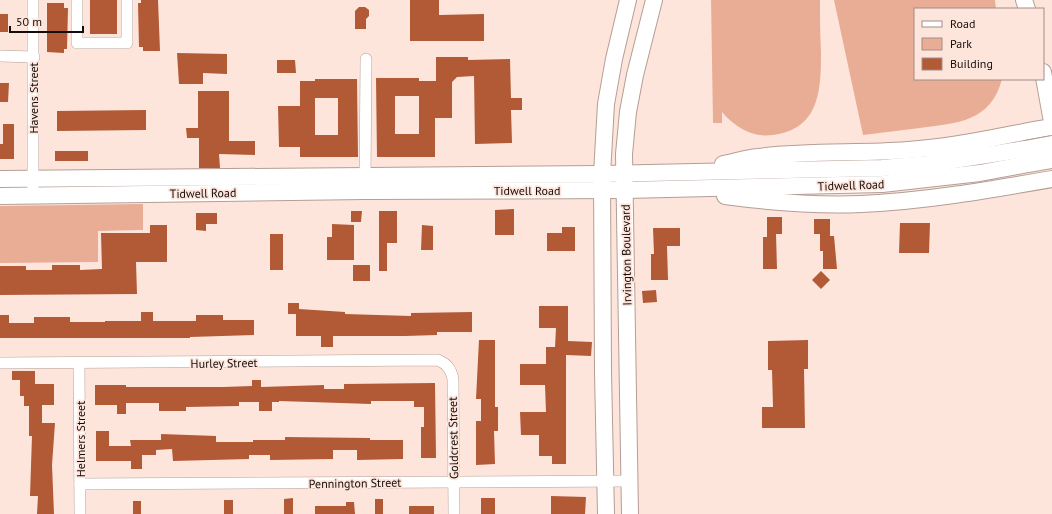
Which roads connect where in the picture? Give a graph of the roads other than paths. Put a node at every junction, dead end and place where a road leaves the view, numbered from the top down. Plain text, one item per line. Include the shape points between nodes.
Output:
1 (33, 0) edge
2 (77, 0) edge
3 (127, 0) edge
4 (628, 0) edge
5 (637, 0) edge
6 (654, 0) edge
7 (646, 31) junction
8 (0, 56) edge
9 (34, 57) junction
10 (366, 59) dead end
11 (1044, 78) edge
12 (1052, 122) edge
13 (1052, 127) edge
14 (1025, 132) junction
15 (1052, 144) edge
16 (1052, 160) edge
17 (686, 172) junction
18 (602, 174) junction
19 (624, 174) junction
20 (0, 179) edge
21 (33, 179) junction
22 (1052, 179) edge
23 (474, 182) junction
24 (1034, 182) junction
25 (365, 183) junction
26 (188, 185) junction
27 (678, 189) junction
28 (602, 190) junction
29 (625, 190) junction
30 (33, 195) junction
31 (0, 196) edge
32 (628, 334) junction
33 (603, 336) junction
34 (0, 363) edge
35 (79, 363) junction
36 (446, 364) joint
37 (605, 481) junction
38 (630, 481) junction
39 (454, 482) junction
40 (80, 484) junction
41 (80, 514) edge
42 (454, 514) edge
43 (606, 514) edge
44 (630, 514) edge

1 - 9 street, Havens Street
2 - 3 street via 78,43 127,43
4 - 18 main road, Irvington Boulevard via 606,104
5 - 7 main road via 635,15 638,23
6 - 7 main road, Irvington Boulevard
7 - 19 main road, Irvington Boulevard via 628,112
8 - 9 street
9 - 21 street, Havens Street
10 - 25 street
11 - 12 main road
13 - 14 main road
14 - 17 main road via 969,143 910,150 758,157
14 - 24 main road via 1040,141 1043,150 1042,172
15 - 17 main road, Tidwell Road, bridge via 935,163 882,168
16 - 27 main road, Tidwell Road, bridge via 980,173 882,184
17 - 19 main road, Tidwell Road
18 - 19 main road, Tidwell Road
18 - 23 main road, Tidwell Road
18 - 28 main road, Irvington Boulevard
19 - 29 main road, Irvington Boulevard
20 - 21 main road, Tidwell Road
21 - 26 main road, Tidwell Road
21 - 30 street, Havens Street
22 - 24 main road
23 - 25 main road, Tidwell Road
23 - 28 main road, Tidwell Road
24 - 27 main road via 980,192 861,204 798,204
25 - 26 main road, Tidwell Road
26 - 30 main road, Tidwell Road
27 - 29 main road, Tidwell Road
28 - 29 main road, Tidwell Road
28 - 33 main road, Irvington Boulevard
29 - 32 main road, Irvington Boulevard
30 - 31 main road, Tidwell Road
32 - 33 main road
32 - 38 main road, Irvington Boulevard
33 - 37 main road, Irvington Boulevard
34 - 35 street, Hurley Street
35 - 36 street, Hurley Street via 438,360
35 - 40 street, Helmers Street
36 - 39 street, Goldcrest Street via 452,372 453,379
37 - 38 street, Pennington Street
37 - 39 street, Pennington Street
37 - 43 main road, Irvington Boulevard
38 - 44 main road, Irvington Boulevard
39 - 40 street, Pennington Street
39 - 42 street, Goldcrest Street
40 - 41 street, Helmers Street

